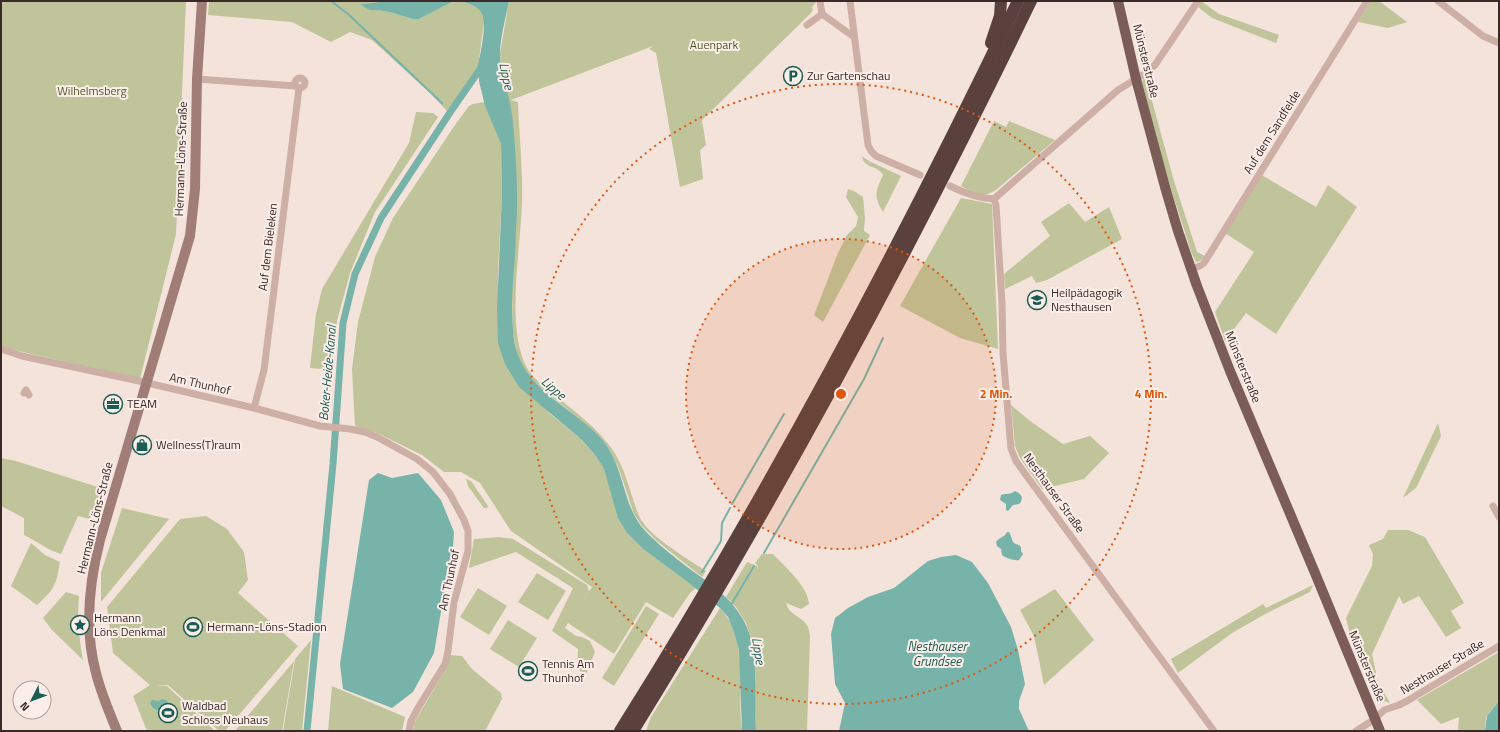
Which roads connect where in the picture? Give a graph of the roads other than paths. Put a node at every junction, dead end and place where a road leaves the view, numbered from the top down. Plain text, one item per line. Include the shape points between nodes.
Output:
1 (202, 1) edge
2 (820, 1) edge
3 (850, 1) edge
4 (1001, 1) edge
5 (1018, 1) edge
6 (1031, 1) edge
7 (1118, 1) edge
8 (1198, 1) edge
9 (1367, 1) edge
10 (1438, 1) edge
11 (822, 14) junction
12 (807, 25) dead end
13 (854, 37) junction
14 (1499, 43) edge
15 (197, 79) junction
16 (1136, 79) junction
17 (976, 89) junction
18 (920, 175) dead end
19 (950, 186) dead end
20 (994, 199) junction
21 (1191, 269) junction
22 (1, 350) edge
23 (147, 383) junction
24 (254, 408) junction
25 (1493, 506) dead end
26 (1499, 517) edge
27 (1499, 646) edge
28 (1375, 719) junction
29 (117, 731) edge
30 (409, 731) edge
31 (620, 731) edge
32 (633, 731) edge
33 (1214, 731) edge
34 (1356, 731) edge
35 (1380, 731) edge

1 - 15 street, Hermann-Löns-Straße
2 - 11 street
3 - 13 street
4 - 17 highway via 1000,16
5 - 17 highway
6 - 32 highway via 916,232 841,373 740,554
7 - 16 main road, Münsterstraße
8 - 16 street via 1155,65
9 - 21 street, Auf dem Sandfelde via 1204,262
10 - 14 street via 1483,36
11 - 12 street
11 - 13 street
13 - 18 street via 868,145 876,156
15 - 23 street, Hermann-Löns-Straße via 195,189 191,229
15 - 24 street, Auf dem Bieleken via 298,87 264,370
16 - 20 street via 1118,90
16 - 21 main road, Münsterstraße via 1165,187
17 - 31 highway via 888,263 795,435 682,631
19 - 20 street via 980,198
20 - 33 street, Nesthauser Straße via 1011,449 1026,475
21 - 28 main road, Münsterstraße via 1230,371
22 - 23 street
23 - 24 street, Am Thunhof
23 - 29 street, Hermann-Löns-Straße via 100,540 90,593 88,626 93,661
24 - 30 street, Am Thunhof via 322,426 365,432 377,437 433,472 462,515 468,531 468,551 454,602 445,664 411,721
25 - 26 street
27 - 28 street, Nesthauser Straße via 1399,705 1384,710
28 - 34 street, Nesthauser Straße
28 - 35 main road, Münsterstraße

